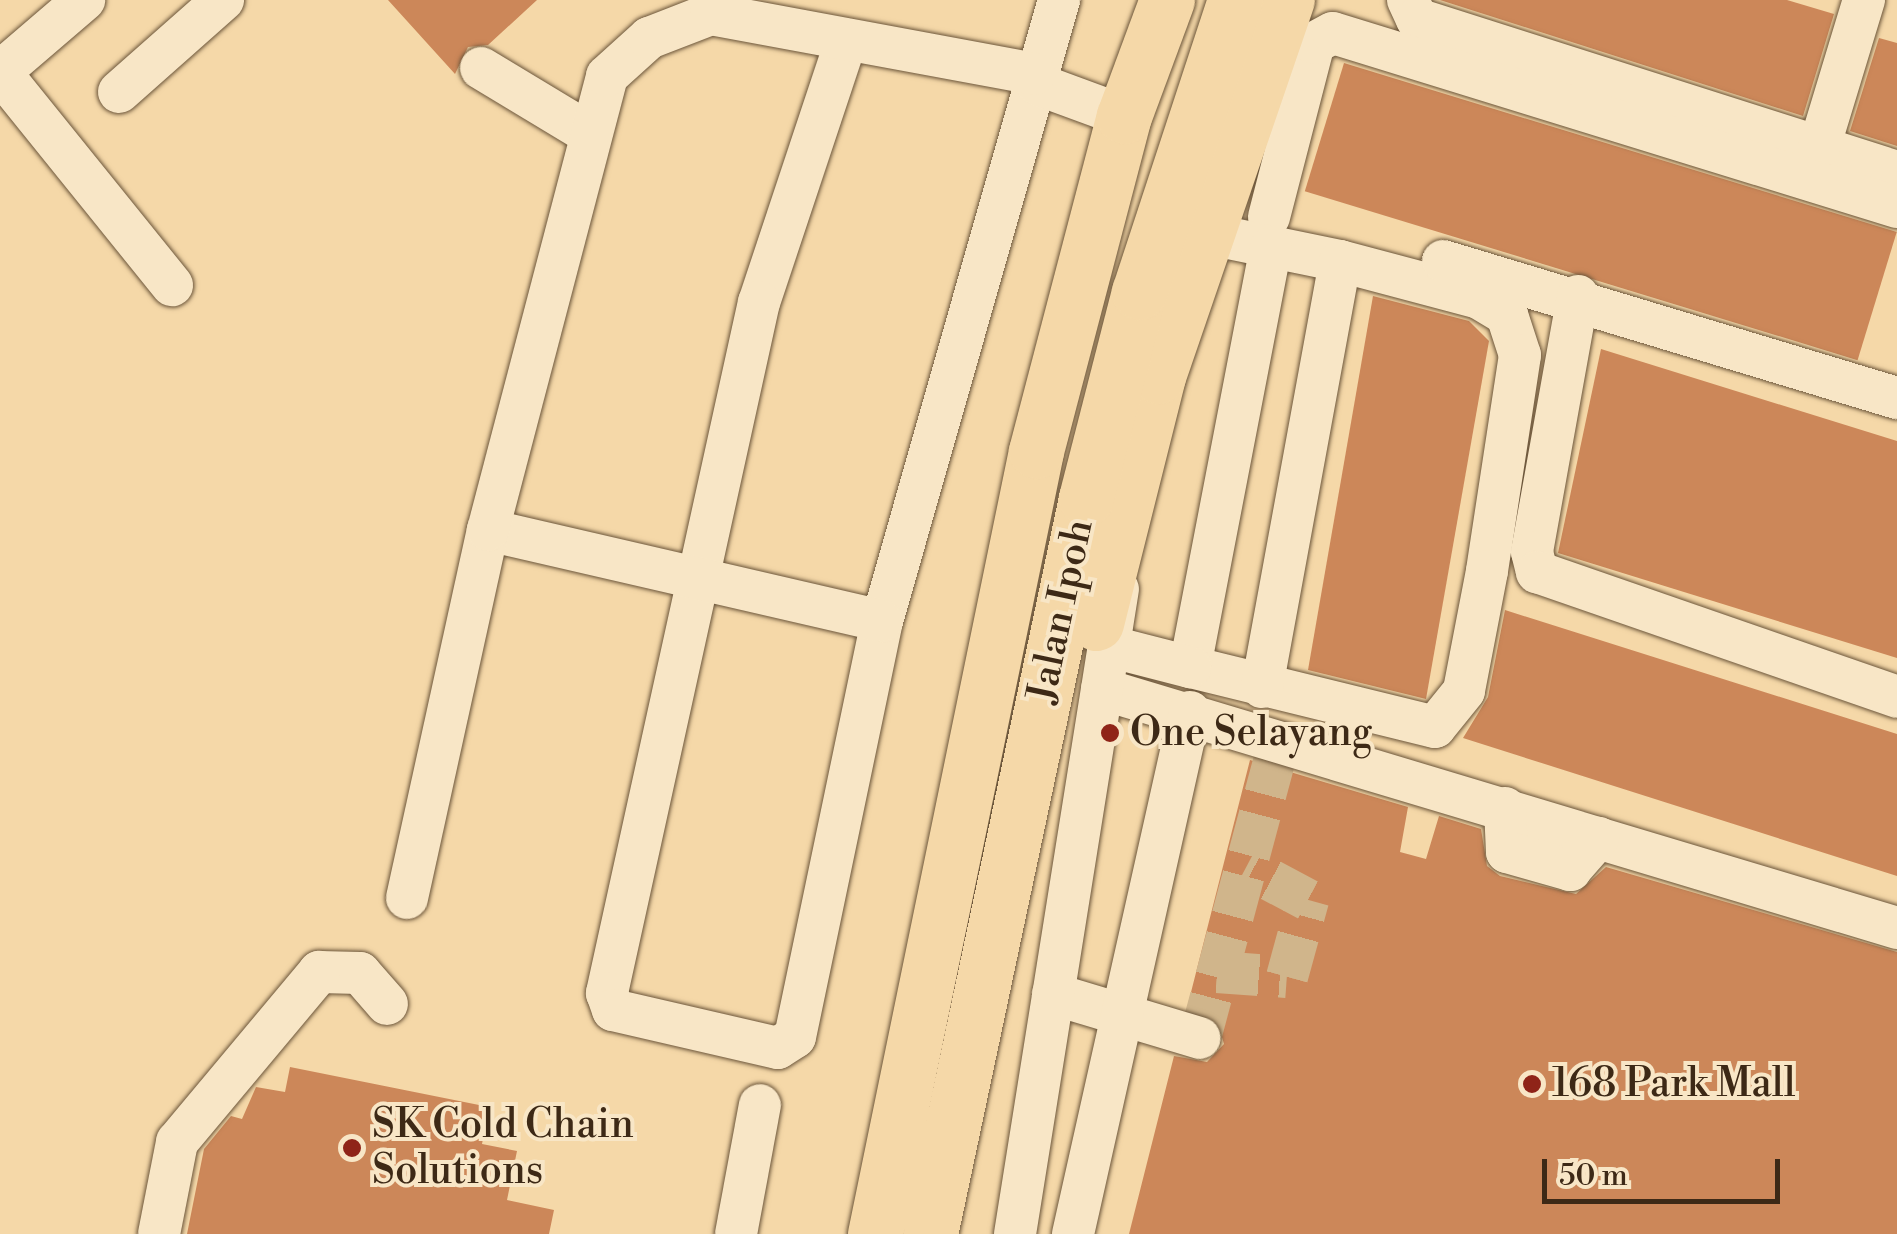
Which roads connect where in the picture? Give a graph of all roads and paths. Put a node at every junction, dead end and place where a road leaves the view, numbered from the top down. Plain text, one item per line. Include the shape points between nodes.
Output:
1 (84, 0) edge
2 (222, 0) edge
3 (1059, 0) edge
4 (1167, 0) edge
5 (1236, 0) edge
6 (1297, 0) edge
7 (1408, 0) edge
8 (1864, 0) edge
9 (1304, 18) edge
10 (846, 41) junction
11 (481, 68) dead end
12 (0, 72) edge
13 (1035, 79) junction
14 (119, 92) dead end
15 (1124, 116) junction
16 (587, 132) junction
17 (1819, 148) junction
18 (1897, 172) edge
19 (1897, 207) edge
20 (1209, 219) junction
21 (1270, 232) junction
22 (1340, 261) junction
23 (172, 285) dead end
24 (1578, 296) junction
25 (1897, 398) edge
26 (1141, 446) junction
27 (488, 530) junction
28 (698, 576) junction
29 (882, 620) junction
30 (1108, 646) junction
31 (1190, 667) junction
32 (1262, 687) junction
33 (1102, 688) junction
34 (1897, 697) edge
35 (1190, 712) junction
36 (1022, 794) junction
37 (407, 898) dead end
38 (1897, 928) edge
39 (1053, 994) junction
40 (387, 1004) dead end
41 (1120, 1013) junction
42 (1200, 1038) dead end
43 (760, 1105) dead end
44 (1028, 1149) junction
45 (160, 1234) edge
46 (736, 1234) edge
47 (875, 1234) edge
48 (930, 1234) edge
49 (994, 1234) edge
50 (1015, 1234) edge
51 (1073, 1234) edge

1 - 12 street
2 - 14 street
3 - 13 street
4 - 15 highway, Jalan Ipoh
5 - 36 highway, Jalan Ipoh via 1140,292
6 - 9 street
7 - 17 street via 1417,19
8 - 17 street
9 - 19 street
9 - 20 highway
9 - 21 street
10 - 13 street
10 - 16 street via 712,14 649,38 606,76
10 - 28 street via 759,302
11 - 16 street
12 - 23 street
13 - 15 street
13 - 29 street
15 - 47 highway, Jalan Ipoh via 1036,451
16 - 27 street
17 - 18 street
20 - 21 street
20 - 26 highway
21 - 22 street
21 - 24 street
21 - 31 street
22 - 32 street
22 - 32 street via 1479,298 1506,316 1520,355 1487,572 1464,691 1436,727
24 - 25 street
24 - 34 street via 1532,552 1537,572
26 - 30 street
26 - 36 highway via 1070,720
27 - 28 street
27 - 37 street
28 - 29 street
28 - 29 street via 606,992 613,1010 789,1046
30 - 31 street
30 - 33 street
31 - 32 street
33 - 35 street
33 - 39 street
35 - 38 street
35 - 41 street
36 - 48 highway, Jalan Ipoh
39 - 41 street
39 - 44 street
40 - 45 street via 360,973 318,972 176,1142
41 - 42 street
41 - 51 street
43 - 46 street
44 - 49 street
44 - 50 street

